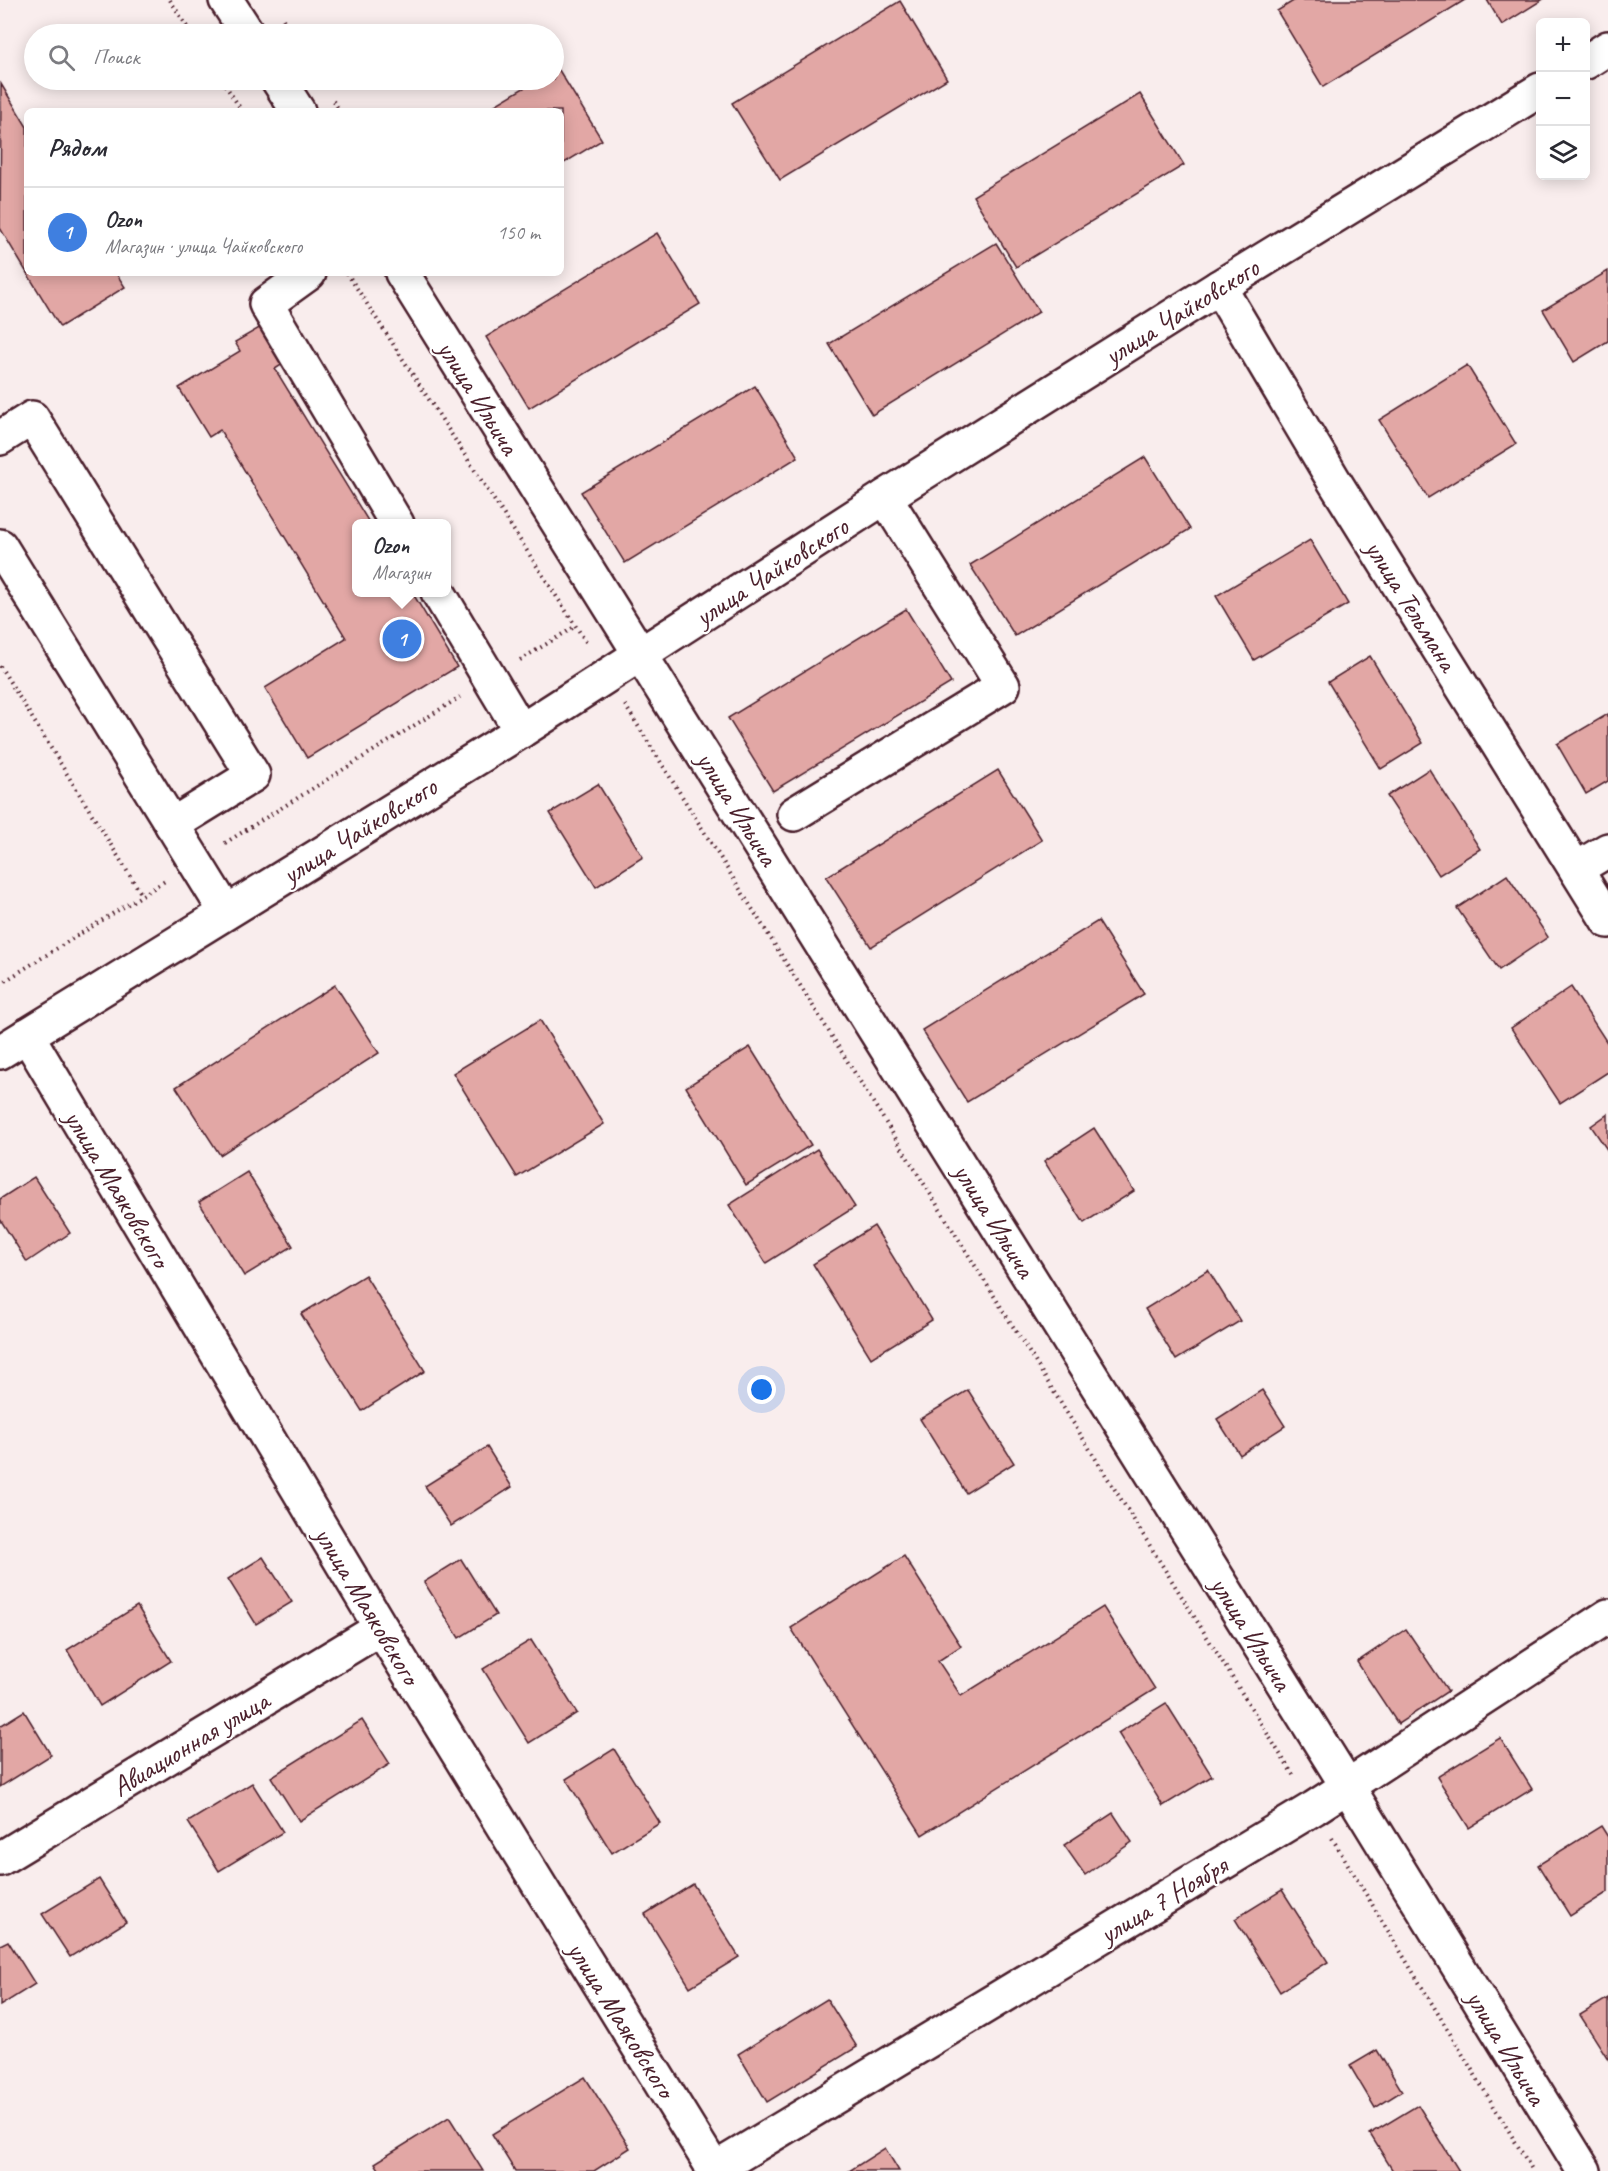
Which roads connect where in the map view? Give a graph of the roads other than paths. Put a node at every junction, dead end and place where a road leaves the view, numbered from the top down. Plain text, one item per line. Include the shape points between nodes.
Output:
1 (226, 0) edge
2 (242, 24) edge
3 (1608, 48) edge
4 (1590, 59) edge
5 (284, 90) edge
6 (1536, 92) edge
7 (296, 108) edge
8 (305, 276) edge
9 (404, 276) edge
10 (1219, 287) junction
11 (0, 438) edge
12 (885, 497) junction
13 (394, 519) edge
14 (0, 546) edge
15 (441, 597) edge
16 (643, 655) junction
17 (521, 731) junction
18 (794, 814) dead end
19 (172, 825) junction
20 (1608, 850) edge
21 (1576, 869) junction
22 (226, 912) junction
23 (1608, 921) edge
24 (27, 1035) junction
25 (0, 1052) edge
26 (1608, 1616) edge
27 (381, 1628) junction
28 (1348, 1787) junction
29 (0, 1859) edge
30 (714, 2171) edge
31 (1584, 2171) edge

1 - 2 street
3 - 4 street
5 - 7 street
6 - 10 street, улица Чайковского
8 - 13 street via 266,304
9 - 16 street, улица Ильича
10 - 12 street, улица Чайковского
10 - 21 street, улица Тельмана
11 - 19 street via 32,418 253,775
12 - 16 street, улица Чайковского
12 - 18 street via 1003,686
14 - 19 street
15 - 17 street
16 - 17 street, улица Чайковского
16 - 28 street, улица Ильича
17 - 22 street, улица Чайковского
19 - 22 street
20 - 21 street
21 - 23 street, улица Тельмана
22 - 24 street, улица Чайковского
24 - 25 street, улица Чайковского
24 - 27 street, улица Маяковского
26 - 28 street, улица 7 Ноября
27 - 29 street, Авиационная улица
27 - 30 street, улица Маяковского
28 - 30 street, улица 7 Ноября
28 - 31 street, улица Ильича

